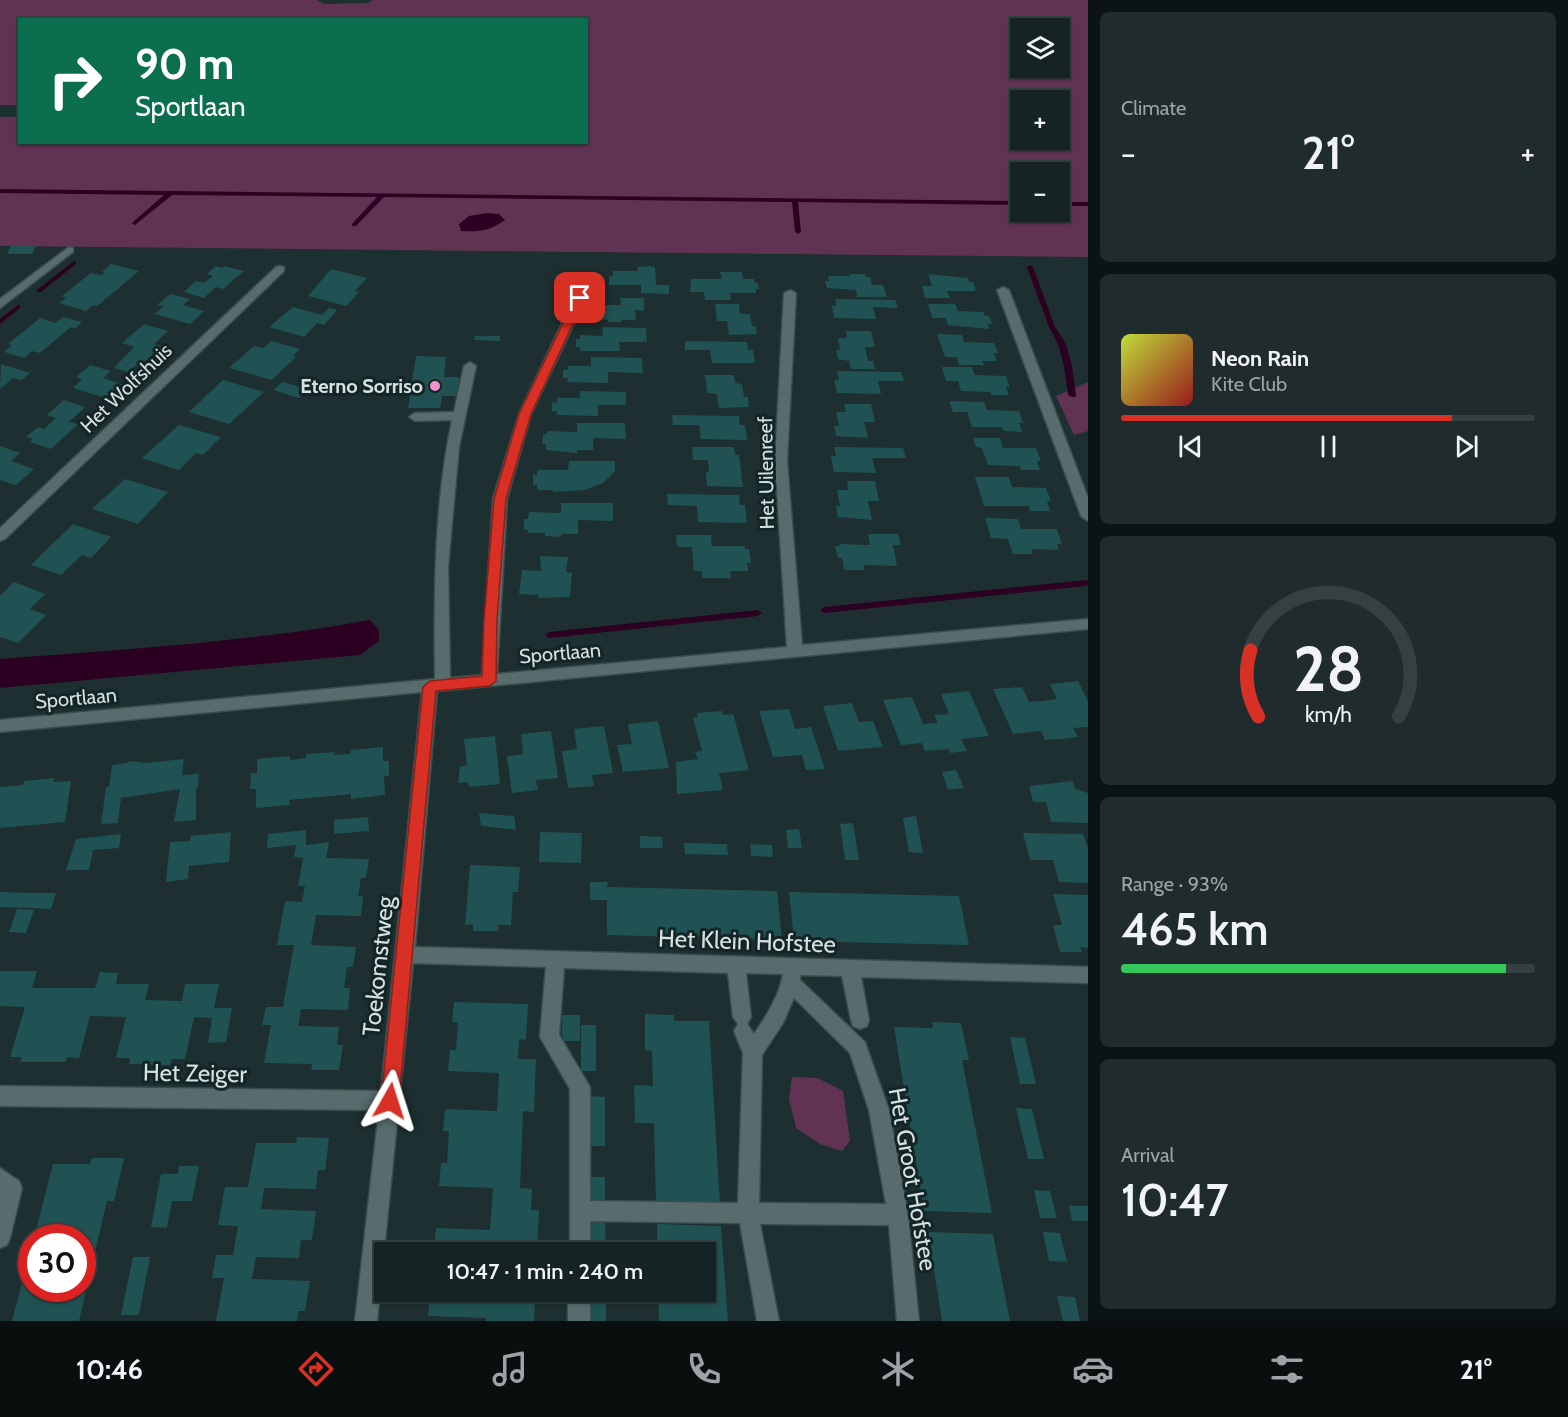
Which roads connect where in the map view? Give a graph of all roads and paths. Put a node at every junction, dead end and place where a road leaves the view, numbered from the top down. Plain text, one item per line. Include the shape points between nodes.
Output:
1 (69, 250) dead end
2 (280, 269) dead end
3 (589, 279) dead end
4 (1003, 290) dead end
5 (790, 293) dead end
6 (0, 305) edge
7 (470, 366) dead end
8 (460, 416) junction
9 (415, 417) dead end
10 (1088, 516) edge
11 (0, 536) edge
12 (1088, 624) edge
13 (795, 652) junction
14 (489, 681) junction
15 (436, 686) junction
16 (0, 726) edge
17 (405, 955) junction
18 (556, 960) junction
19 (736, 965) junction
20 (850, 968) junction
21 (791, 975) junction
22 (1088, 975) edge
23 (860, 1033) junction
24 (753, 1053) junction
25 (0, 1096) edge
26 (390, 1101) junction
27 (0, 1178) edge
28 (581, 1211) junction
29 (748, 1213) junction
30 (898, 1215) junction
31 (0, 1238) edge
32 (580, 1242) edge
33 (579, 1302) edge
34 (366, 1321) edge
35 (579, 1321) edge
36 (768, 1321) edge
37 (908, 1321) edge

1 - 6 street
2 - 11 street, Het Wolfshuis
3 - 14 street via 525,414 500,499
4 - 10 street
5 - 13 street, Het Uilenreef via 781,461
7 - 8 street, Toekomstweg
8 - 9 street
8 - 15 street, Toekomstweg via 453,447 441,567
12 - 13 street, Sportlaan
13 - 14 street, Sportlaan
14 - 15 street, Sportlaan
15 - 16 street, Sportlaan
15 - 17 street, Toekomstweg
17 - 18 street, Het Klein Hofstee
17 - 26 street, Toekomstweg
18 - 19 street, Het Klein Hofstee
18 - 28 street via 549,1037 580,1088
19 - 21 street, Het Klein Hofstee
19 - 24 street via 743,1024
20 - 21 street, Het Klein Hofstee
20 - 22 street, Het Klein Hofstee
20 - 23 street, Het Groot Hofstee
21 - 23 street, Het Groot Hofstee via 825,1014
21 - 24 street via 776,1017
23 - 30 street, Het Groot Hofstee
24 - 29 street
25 - 26 street, Het Zeiger
26 - 34 street, Toekomstweg
27 - 31 street via 12,1188
28 - 29 street
28 - 32 street
29 - 30 street
29 - 36 street
30 - 37 street, Het Groot Hofstee
33 - 35 street

